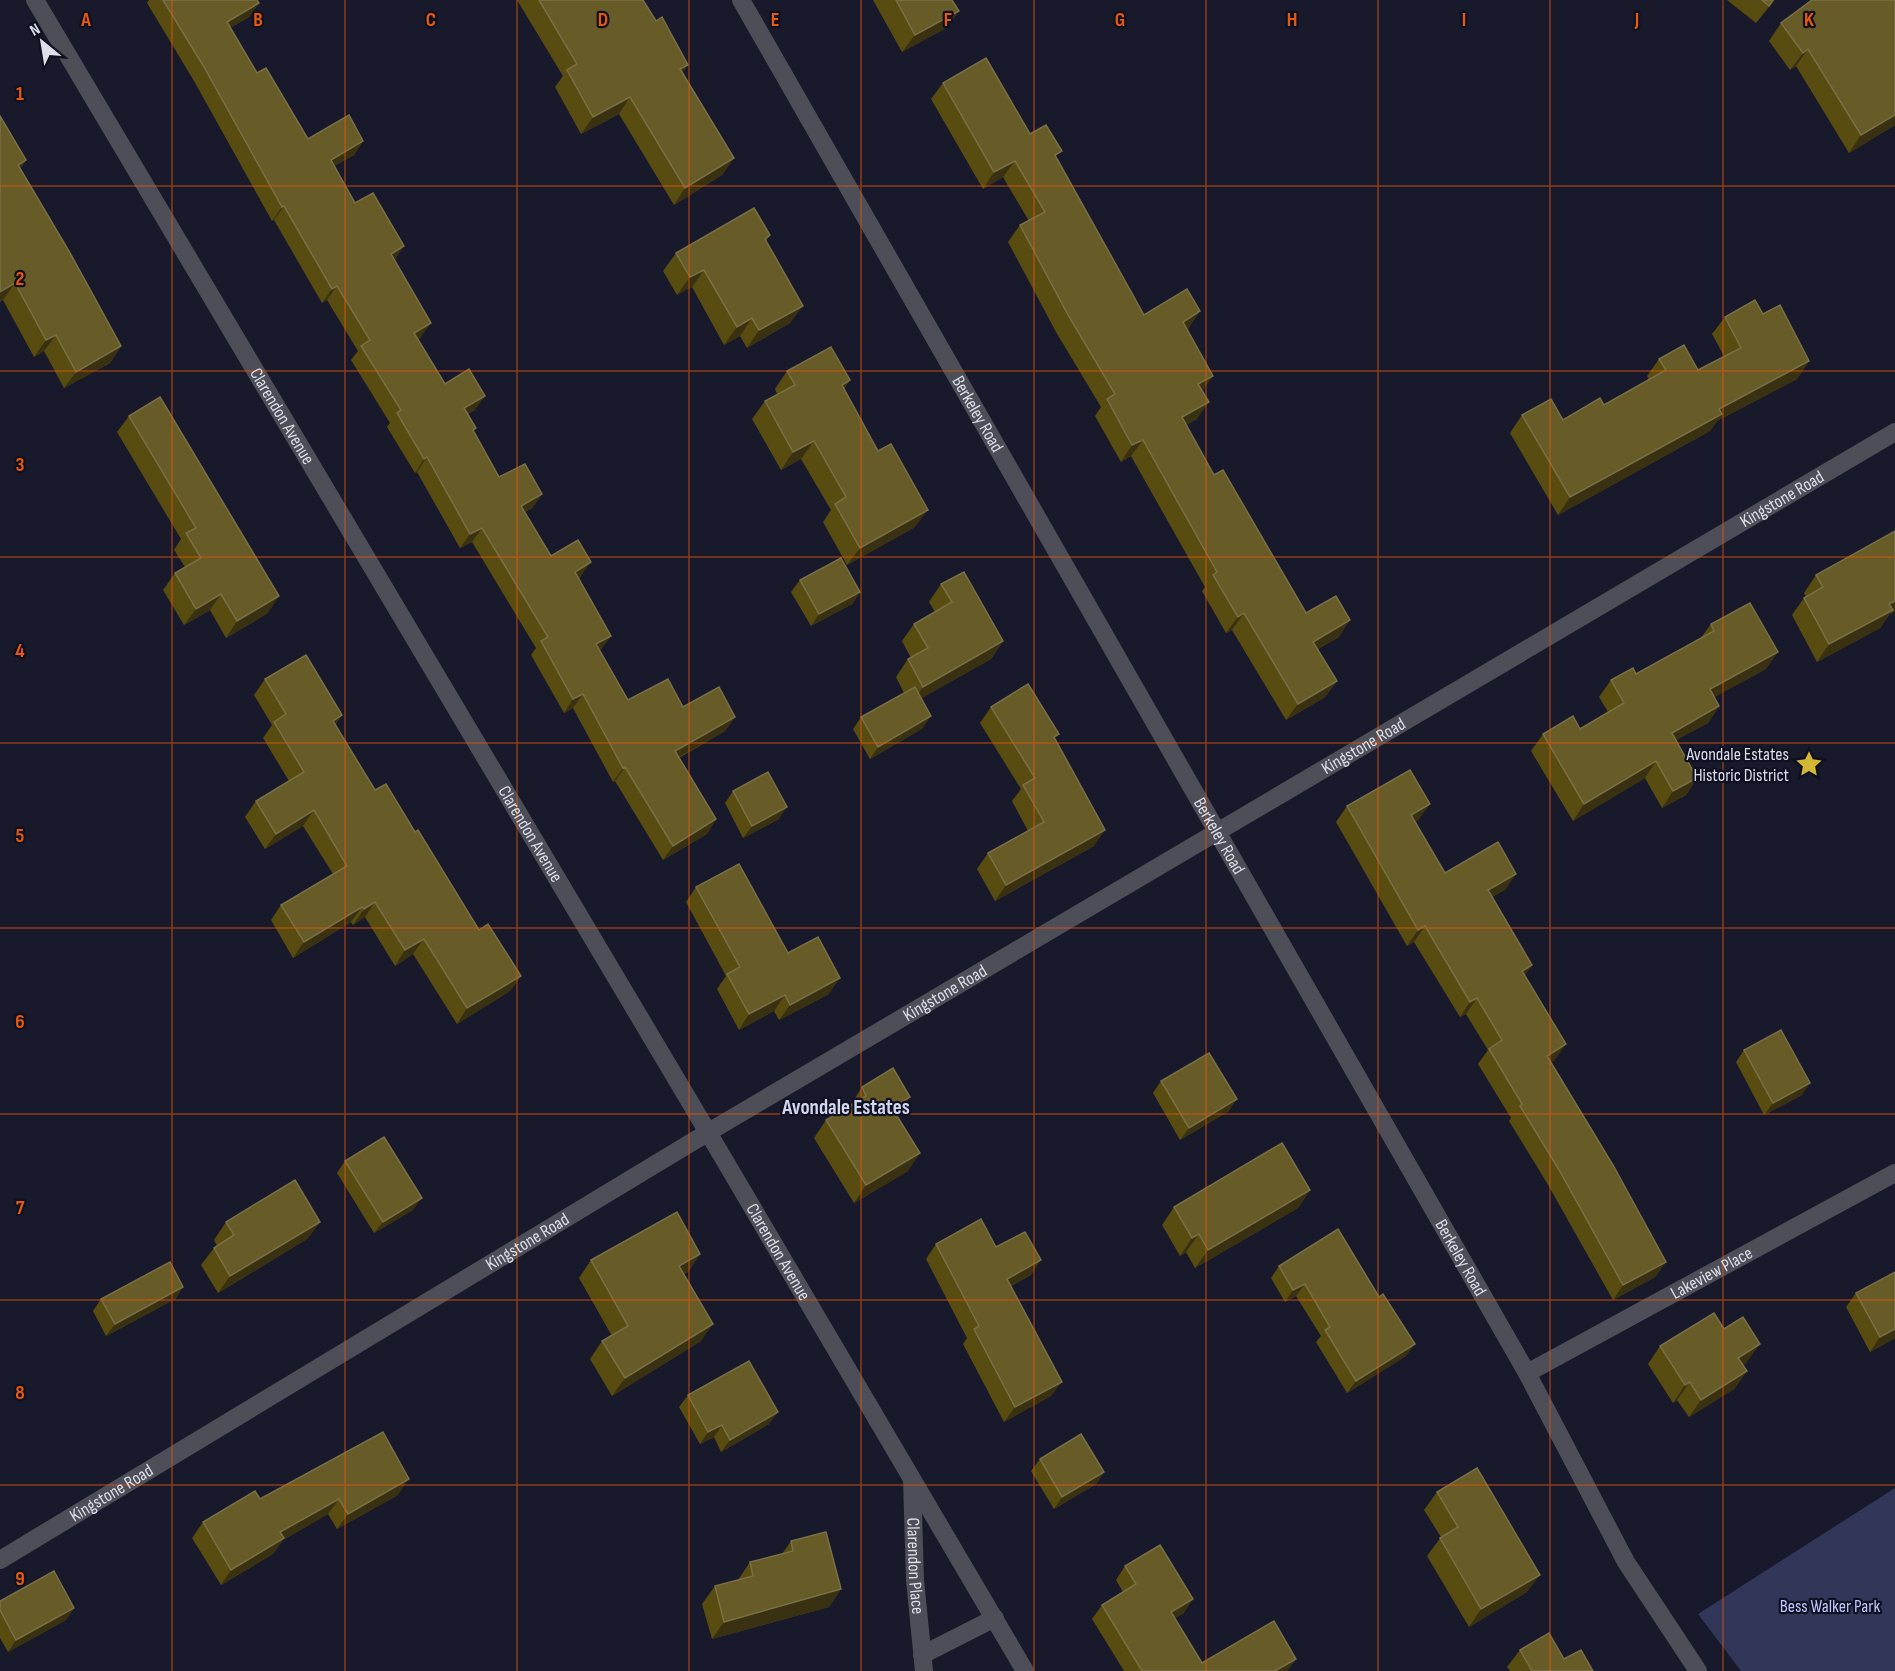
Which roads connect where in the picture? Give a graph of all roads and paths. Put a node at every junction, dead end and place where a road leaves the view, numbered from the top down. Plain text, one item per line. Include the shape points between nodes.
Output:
1 (35, 0) edge
2 (741, 0) edge
3 (1895, 432) edge
4 (1217, 833) junction
5 (707, 1133) junction
6 (1895, 1173) edge
7 (1527, 1373) junction
8 (912, 1478) junction
9 (0, 1560) edge
10 (995, 1618) junction
11 (923, 1663) edge
12 (1025, 1671) edge
13 (1698, 1671) edge

1 - 5 street, Clarendon Avenue
2 - 4 street, Berkeley Road
3 - 4 street, Kingstone Road
4 - 5 street, Kingstone Road
4 - 7 street, Berkeley Road
5 - 8 street, Clarendon Avenue
5 - 9 street, Kingstone Road
6 - 7 street, Lakeview Place
7 - 13 street, Berkeley Road via 1626,1562
8 - 10 street, Clarendon Avenue
8 - 11 street, Clarendon Place via 915,1580
10 - 11 street, Clarendon Place
10 - 12 street, Clarendon Avenue

